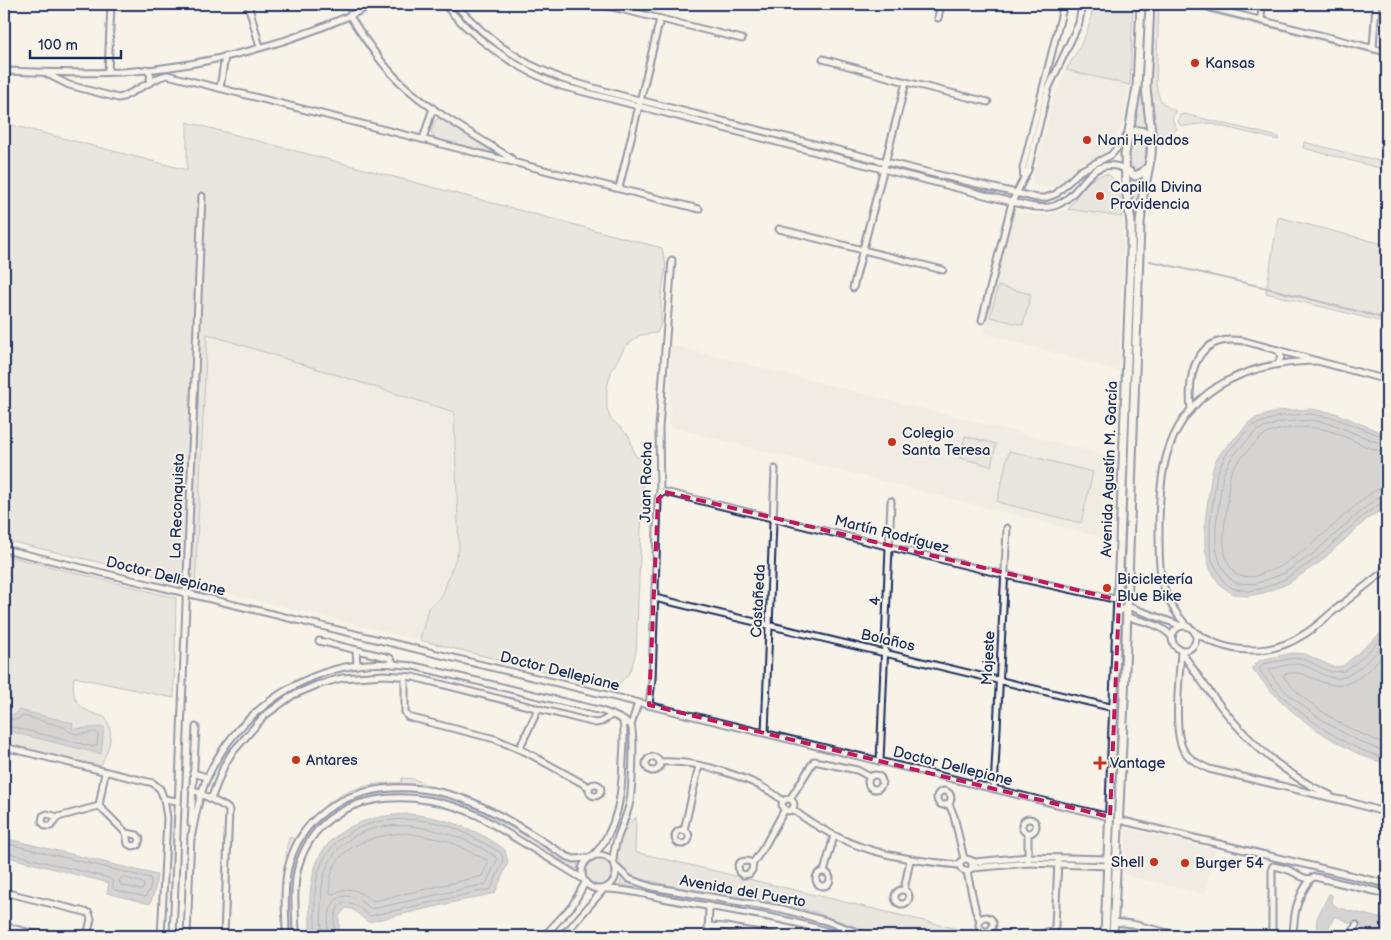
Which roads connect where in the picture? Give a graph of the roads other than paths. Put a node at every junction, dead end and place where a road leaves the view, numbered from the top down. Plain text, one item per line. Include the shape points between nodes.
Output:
1 (111, 4) edge
2 (248, 4) edge
3 (374, 4) edge
4 (444, 4) edge
5 (454, 4) edge
6 (600, 4) edge
7 (941, 4) edge
8 (1064, 4) edge
9 (1082, 4) edge
10 (1141, 4) edge
11 (1150, 4) edge
12 (1196, 4) edge
13 (1262, 4) edge
14 (1376, 4) edge
15 (349, 15) junction
16 (938, 18) dead end
17 (660, 19) junction
18 (1261, 20) junction
19 (742, 39) dead end
20 (260, 47) junction
21 (1373, 48) junction
22 (1387, 52) edge
23 (225, 56) junction
24 (823, 59) dead end
25 (176, 65) junction
26 (1048, 69) junction
27 (146, 70) junction
28 (4, 71) edge
29 (1057, 71) junction
30 (43, 72) junction
31 (108, 72) junction
32 (176, 77) junction
33 (906, 82) junction
34 (149, 83) junction
35 (220, 88) junction
36 (641, 100) junction
37 (988, 102) dead end
38 (639, 107) junction
39 (433, 108) junction
40 (762, 131) junction
41 (1127, 137) junction
42 (761, 138) junction
43 (423, 139) junction
44 (1152, 141) junction
45 (517, 162) junction
46 (886, 162) junction
47 (1094, 163) junction
48 (1148, 167) junction
49 (885, 169) junction
50 (1098, 169) junction
51 (1125, 169) junction
52 (1024, 179) junction
53 (618, 188) junction
54 (1062, 190) junction
55 (1016, 194) junction
56 (1056, 194) junction
57 (202, 196) dead end
58 (1068, 198) junction
59 (1012, 202) junction
60 (1062, 202) junction
61 (699, 208) dead end
62 (779, 229) dead end
63 (863, 250) junction
64 (672, 260) dead end
65 (943, 270) dead end
66 (853, 288) dead end
67 (982, 320) dead end
68 (1278, 350) junction
69 (1317, 361) junction
70 (1278, 364) junction
71 (1386, 378) edge
72 (1191, 410) junction
73 (775, 469) dead end
74 (660, 493) junction
75 (891, 501) dead end
76 (774, 518) junction
77 (1007, 528) dead end
78 (890, 546) junction
79 (4, 549) edge
80 (1387, 569) edge
81 (1005, 575) junction
82 (186, 594) junction
83 (1127, 596) junction
84 (655, 598) junction
85 (1119, 600) junction
86 (1127, 606) junction
87 (1118, 612) junction
88 (1145, 612) junction
89 (1127, 617) junction
90 (1143, 622) junction
91 (769, 624) junction
92 (1185, 626) junction
93 (1195, 632) junction
94 (1172, 638) junction
95 (319, 641) dead end
96 (356, 650) junction
97 (1181, 650) junction
98 (886, 652) junction
99 (394, 664) junction
100 (400, 664) junction
101 (357, 665) junction
102 (411, 665) junction
103 (1193, 668) junction
104 (1180, 671) junction
105 (405, 676) junction
106 (999, 679) junction
107 (538, 695) junction
108 (548, 698) junction
109 (638, 703) junction
110 (649, 705) junction
111 (536, 707) junction
112 (1114, 708) junction
113 (544, 709) junction
114 (612, 715) junction
115 (623, 721) junction
116 (631, 725) junction
117 (196, 727) dead end
118 (765, 734) junction
119 (4, 747) edge
120 (519, 749) junction
121 (880, 761) junction
122 (662, 762) dead end
123 (700, 766) junction
124 (105, 772) junction
125 (193, 773) junction
126 (207, 776) junction
127 (1294, 776) junction
128 (870, 777) dead end
129 (589, 787) dead end
130 (1288, 787) junction
131 (994, 789) junction
132 (192, 790) junction
133 (202, 794) junction
134 (621, 795) junction
135 (630, 796) junction
136 (164, 799) junction
137 (211, 799) junction
138 (790, 799) junction
139 (178, 801) junction
140 (783, 801) junction
141 (1345, 801) junction
142 (948, 804) dead end
143 (99, 806) junction
144 (792, 808) junction
145 (785, 809) junction
146 (1387, 813) edge
147 (58, 817) dead end
148 (1110, 817) junction
149 (1119, 820) junction
150 (684, 830) dead end
151 (126, 833) dead end
152 (1028, 833) dead end
153 (834, 836) junction
154 (191, 838) junction
155 (590, 857) junction
156 (1028, 857) junction
157 (1058, 857) junction
158 (964, 859) junction
159 (910, 860) junction
160 (970, 860) junction
161 (753, 863) dead end
162 (1029, 863) junction
163 (1108, 863) junction
164 (615, 864) junction
165 (1058, 864) junction
166 (960, 865) junction
167 (969, 870) junction
168 (824, 872) dead end
169 (1310, 880) junction
170 (584, 881) junction
171 (1387, 884) edge
172 (605, 889) junction
173 (904, 890) dead end
174 (4, 892) edge
175 (1387, 894) edge
176 (709, 906) junction
177 (980, 920) dead end
178 (1114, 922) junction
179 (558, 923) junction
180 (1356, 925) dead end
181 (4, 926) edge
182 (708, 926) junction
183 (1054, 934) edge
184 (563, 935) edge
185 (43, 936) edge
186 (87, 936) edge
187 (161, 936) edge
188 (173, 936) edge
189 (187, 936) edge
190 (224, 936) edge
191 (286, 936) edge
192 (296, 936) edge
193 (544, 936) edge
194 (708, 936) edge
195 (776, 936) edge
196 (842, 936) edge
197 (868, 936) edge
198 (1042, 936) edge
199 (1105, 936) edge
200 (1114, 936) edge
201 (1181, 936) edge
202 (1272, 936) edge
203 (1293, 936) edge
204 (1351, 936) edge

1 - 31 street
2 - 20 street
3 - 15 street
4 - 38 street via 500,55 529,72 561,86
5 - 36 street via 502,47 537,68 569,81
6 - 17 street
7 - 16 street
8 - 26 street
9 - 29 street via 1079,23
10 - 41 main road, Avenida Agustín M. García via 1137,87
11 - 44 main road, Avenida Agustín M. García via 1146,82
12 - 18 street
13 - 18 street
14 - 21 street
15 - 20 street
15 - 39 street via 393,74
17 - 19 street
17 - 36 street
18 - 21 street
20 - 23 street
21 - 22 street
23 - 25 street
23 - 35 street
24 - 33 street
25 - 27 street
25 - 32 street
26 - 29 street
26 - 52 street via 1022,168
27 - 31 street
27 - 34 street via 151,75
28 - 30 street
29 - 52 street via 1048,89
30 - 31 street
30 - 34 street via 69,85 118,98
32 - 34 street via 163,76
32 - 35 street
33 - 37 street
33 - 46 street
35 - 43 street
36 - 38 street
36 - 40 street
38 - 42 street
38 - 53 street
39 - 43 street
39 - 45 street
40 - 42 street
40 - 46 street
41 - 44 main road via 1132,132 1141,131
41 - 47 street via 1111,155
41 - 51 main road, Avenida Agustín M. García
42 - 49 street
43 - 45 street
44 - 48 main road, Avenida Agustín M. García
45 - 53 street
46 - 49 street
46 - 55 street
47 - 50 street
47 - 54 street via 1080,171
48 - 51 main road via 1135,176
48 - 83 main road, Avenida Agustín M. García via 1140,224
49 - 59 street
49 - 63 street
50 - 51 street via 1114,165
50 - 58 street via 1086,177
51 - 85 main road, Avenida Agustín M. García via 1131,253
52 - 55 street
53 - 61 street
54 - 56 street
54 - 58 street via 1067,192
55 - 56 street via 1041,199
55 - 59 street
56 - 60 street via 1056,199
57 - 82 street, La Reconquista
58 - 60 street
59 - 60 street via 1045,208
59 - 67 street
62 - 63 street
63 - 65 street
63 - 66 street
64 - 74 street, Juan Rocha via 659,428
68 - 69 street
68 - 70 street via 1281,356
68 - 72 street via 1227,339 1208,346 1194,366
69 - 70 street
69 - 71 street
70 - 72 street via 1246,372 1222,383
72 - 92 street via 1168,449 1159,512 1164,590 1168,602
73 - 76 street, Castañeda
74 - 76 street, Martín Rodríguez
74 - 84 street, Juan Rocha
75 - 78 street, 4
76 - 78 street, Martín Rodríguez
76 - 91 street, Castañeda
77 - 81 street, Majeste
78 - 81 street, Martín Rodríguez
78 - 98 street, 4
79 - 82 street, Doctor Dellepiane
80 - 93 street via 1302,636 1277,647 1234,649 1212,643
81 - 85 street, Martín Rodríguez
81 - 106 street, Majeste
82 - 109 street, Doctor Dellepiane
82 - 139 street, La Reconquista
83 - 85 street
83 - 86 main road, Avenida Agustín M. García
84 - 91 street, Bolaños
84 - 110 street, Juan Rocha
85 - 87 main road, Avenida Agustín M. García
86 - 87 street
86 - 88 street
86 - 89 main road, Avenida Agustín M. García
87 - 112 main road, Avenida Agustín M. García
88 - 90 street
88 - 92 street
89 - 90 street
89 - 149 main road, Avenida Agustín M. García
90 - 94 street via 1160,626
91 - 98 street, Bolaños
91 - 118 street, Castañeda
92 - 93 street
92 - 94 street via 1174,631
93 - 97 street via 1196,640 1192,647
94 - 97 street via 1174,645
95 - 96 street
96 - 99 street via 390,658
96 - 101 street
97 - 103 street
97 - 104 street
98 - 106 street, Bolaños
98 - 121 street, 4
99 - 100 street
99 - 101 street
100 - 102 street
100 - 105 street via 399,671
101 - 126 street via 310,678 266,704 228,743
102 - 105 street
102 - 107 street
103 - 104 street via 1186,666
103 - 127 street via 1242,733
104 - 130 street via 1178,736 1191,759 1209,768
105 - 111 street
105 - 120 street via 405,712 408,717 484,735
105 - 137 street via 342,678 287,699 264,716 239,744 224,766
106 - 112 street, Bolaños
106 - 131 street, Majeste
107 - 108 street
107 - 111 street
108 - 113 street
108 - 114 street
109 - 110 street, Doctor Dellepiane
109 - 116 street
110 - 118 street, Doctor Dellepiane
111 - 113 street
111 - 120 street via 536,714
112 - 148 main road, Avenida Agustín M. García
113 - 114 street via 595,723
114 - 115 street
115 - 116 street
115 - 134 street
116 - 135 street
117 - 125 street
118 - 121 street, Doctor Dellepiane
119 - 124 street
120 - 129 street
121 - 131 street, Doctor Dellepiane
122 - 123 street
123 - 140 street via 742,777 776,794
123 - 150 street
124 - 136 street via 153,783
124 - 143 street
125 - 126 street
125 - 132 street
126 - 133 street
127 - 130 street via 1292,785
127 - 141 street
128 - 138 street via 857,770 814,761
130 - 141 street
131 - 148 street, Doctor Dellepiane
132 - 133 street
132 - 154 street
133 - 137 street
133 - 154 street
134 - 135 street
134 - 155 street via 614,820
135 - 164 street via 616,844
136 - 139 street
136 - 187 street via 167,818
137 - 190 street via 230,813
138 - 140 street
138 - 144 street via 794,803
139 - 188 street, La Reconquista
140 - 145 street
141 - 146 street
142 - 158 street
143 - 147 street
143 - 151 street
144 - 145 street
144 - 153 street
145 - 161 street
148 - 163 main road, Avenida Agustín M. García
149 - 171 street
149 - 178 main road, Avenida Agustín M. García
152 - 156 street
153 - 159 street
153 - 168 street
154 - 189 street
155 - 164 street via 601,855
155 - 170 street via 582,868
155 - 191 street via 574,859 566,856 473,802 433,790 378,788 361,792 322,814 304,833 294,850 286,877
156 - 157 street
156 - 160 street
156 - 162 street
157 - 163 street
157 - 165 street
158 - 160 street
158 - 166 street
159 - 166 street
159 - 173 street
160 - 167 street
162 - 165 street
162 - 167 street
163 - 165 street
163 - 199 main road, Avenida Agustín M. García
164 - 172 street via 616,878
164 - 197 street, Avenida del Puerto via 629,879 652,887 782,909
165 - 183 street
166 - 167 street via 963,871
167 - 177 street
169 - 175 street via 1314,877
169 - 202 street via 1272,867
169 - 203 street via 1298,900
170 - 172 street via 594,889
170 - 179 street via 572,906
170 - 192 street via 462,808 414,798 368,801 344,809 333,817 306,847 296,881
172 - 176 street, Avenida del Puerto
172 - 184 street
174 - 186 street via 88,913 92,920
176 - 182 street
176 - 196 street, Avenida del Puerto via 786,919
178 - 200 main road, Avenida Agustín M. García
178 - 201 street
179 - 184 street
179 - 193 street
180 - 204 street
181 - 185 street
182 - 194 street
182 - 195 street
183 - 198 street via 1046,932

